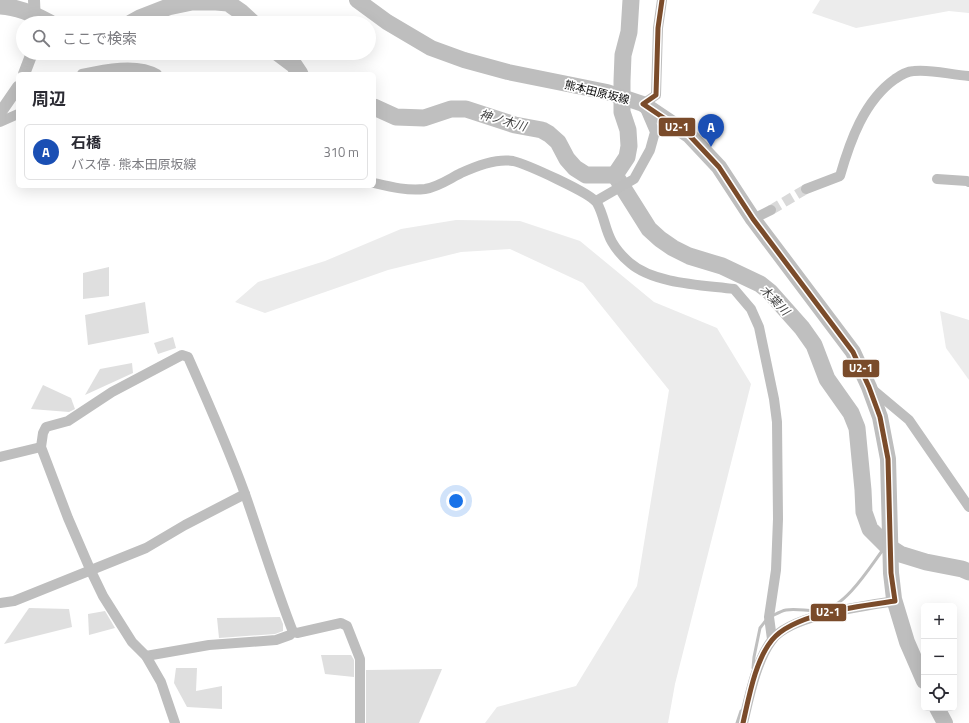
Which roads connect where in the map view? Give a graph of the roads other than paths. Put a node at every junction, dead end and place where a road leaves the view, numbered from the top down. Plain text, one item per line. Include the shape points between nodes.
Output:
1 (34, 0) edge
2 (357, 0) edge
3 (662, 0) edge
4 (35, 16) edge
5 (29, 60) edge
6 (25, 72) edge
7 (90, 72) edge
8 (152, 72) edge
9 (969, 76) edge
10 (16, 90) edge
11 (638, 102) junction
12 (0, 112) edge
13 (16, 115) edge
14 (0, 122) edge
15 (937, 179) dead end
16 (969, 182) edge
17 (376, 183) edge
18 (806, 190) tunnel mouth
19 (596, 201) junction
20 (771, 210) tunnel mouth
21 (753, 219) junction
22 (869, 387) junction
23 (41, 447) junction
24 (0, 457) edge
25 (245, 494) junction
26 (969, 507) edge
27 (90, 570) junction
28 (895, 601) junction
29 (0, 603) edge
30 (292, 632) junction
31 (772, 639) junction
32 (146, 656) junction
33 (921, 675) edge
34 (939, 711) edge
35 (175, 723) edge
36 (360, 723) edge
37 (743, 723) edge
38 (945, 723) edge

1 - 4 street
2 - 11 main road, 熊本田原坂線 via 387,22 431,48 464,60 508,72 607,92
3 - 11 street via 658,28 656,95
5 - 6 street
7 - 8 street via 126,68
9 - 18 street via 914,71 904,73 875,97 849,147 840,176
10 - 12 street
11 - 19 street via 655,132 650,150 634,179
11 - 21 main road, 熊本田原坂線 via 689,135 719,167
13 - 14 street
15 - 16 street
17 - 19 street via 397,188 426,189 496,161 513,161 574,187
19 - 31 street via 612,242 630,263 646,273 673,281 734,289 751,309 759,327 777,422 776,570 769,617
20 - 21 street
21 - 22 main road, 熊本田原坂線 via 853,352
22 - 26 street via 909,420
22 - 28 main road, 熊本田原坂線 via 880,417 888,458 891,573
23 - 24 street
23 - 25 street via 46,427 68,420 112,392 182,355 188,356
23 - 27 street
25 - 27 street via 146,548
25 - 30 street
27 - 29 street via 14,600
27 - 32 street via 132,642
28 - 31 street via 827,613 788,627
28 - 33 main road, 熊本田原坂線 via 907,642
30 - 32 street via 276,640 210,645
30 - 36 street via 341,623 347,626 360,659
31 - 37 street via 762,657
32 - 35 street via 161,682
34 - 38 main road

